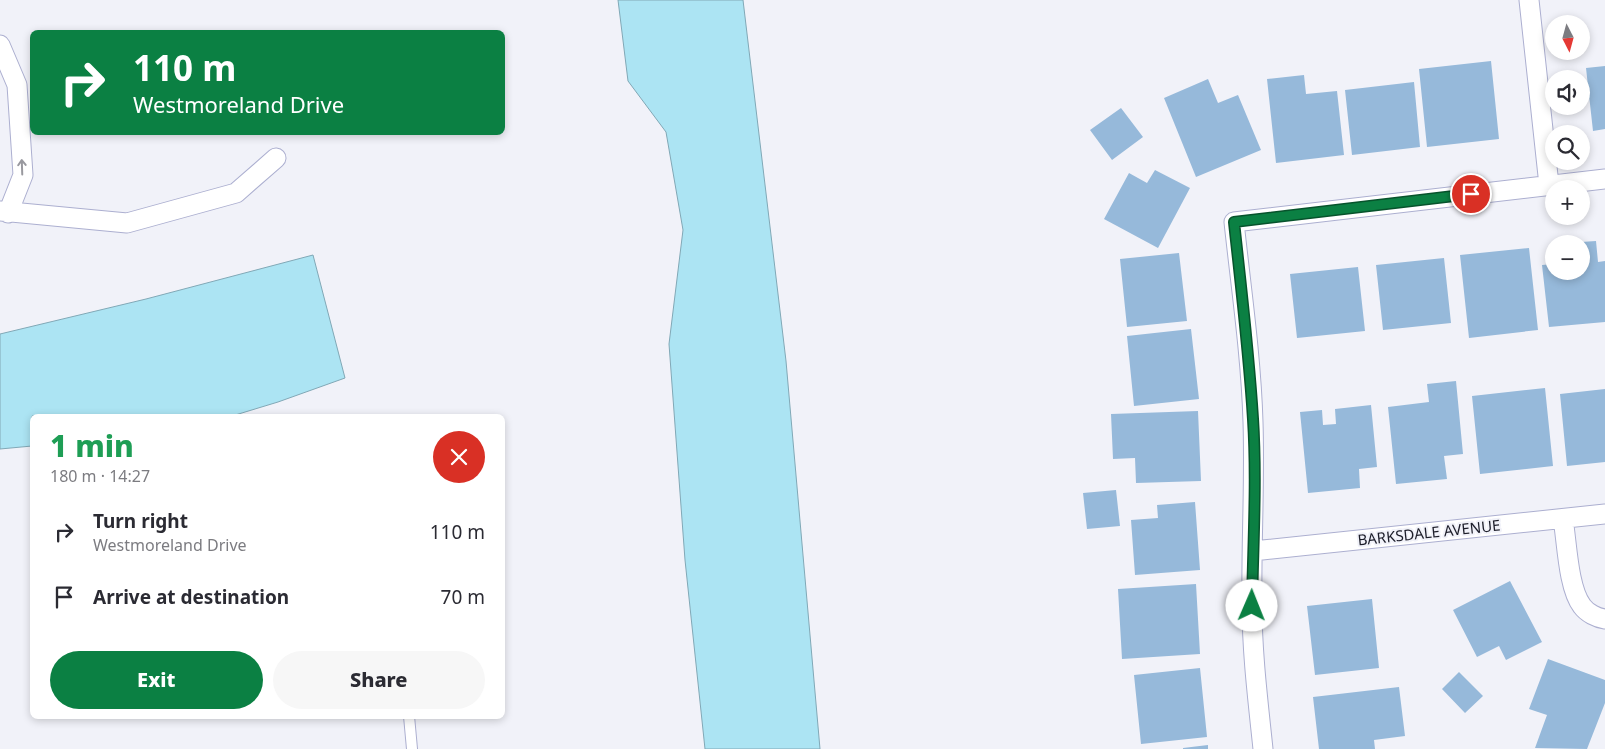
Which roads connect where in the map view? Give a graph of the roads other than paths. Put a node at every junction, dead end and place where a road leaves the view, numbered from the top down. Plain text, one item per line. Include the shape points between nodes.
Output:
1 (1529, 0) edge
2 (0, 45) edge
3 (276, 158) dead end
4 (1605, 179) edge
5 (1548, 180) edge
6 (1590, 181) edge
7 (1545, 185) edge
8 (2, 210) edge
9 (1605, 514) edge
10 (1563, 519) junction
11 (1253, 551) junction
12 (1605, 619) edge
13 (409, 719) edge
14 (412, 749) edge
15 (1263, 749) edge

1 - 5 street
8 -> 2 street via 23,175 18,85
3 - 8 street via 236,193 128,223
4 - 6 street
7 - 11 street via 1234,222 1253,421
9 - 10 street, BARKSDALE AVENUE
10 - 11 street, BARKSDALE AVENUE
10 - 12 street via 1572,585 1582,606 1597,618
11 - 15 street via 1252,616
13 - 14 lane

